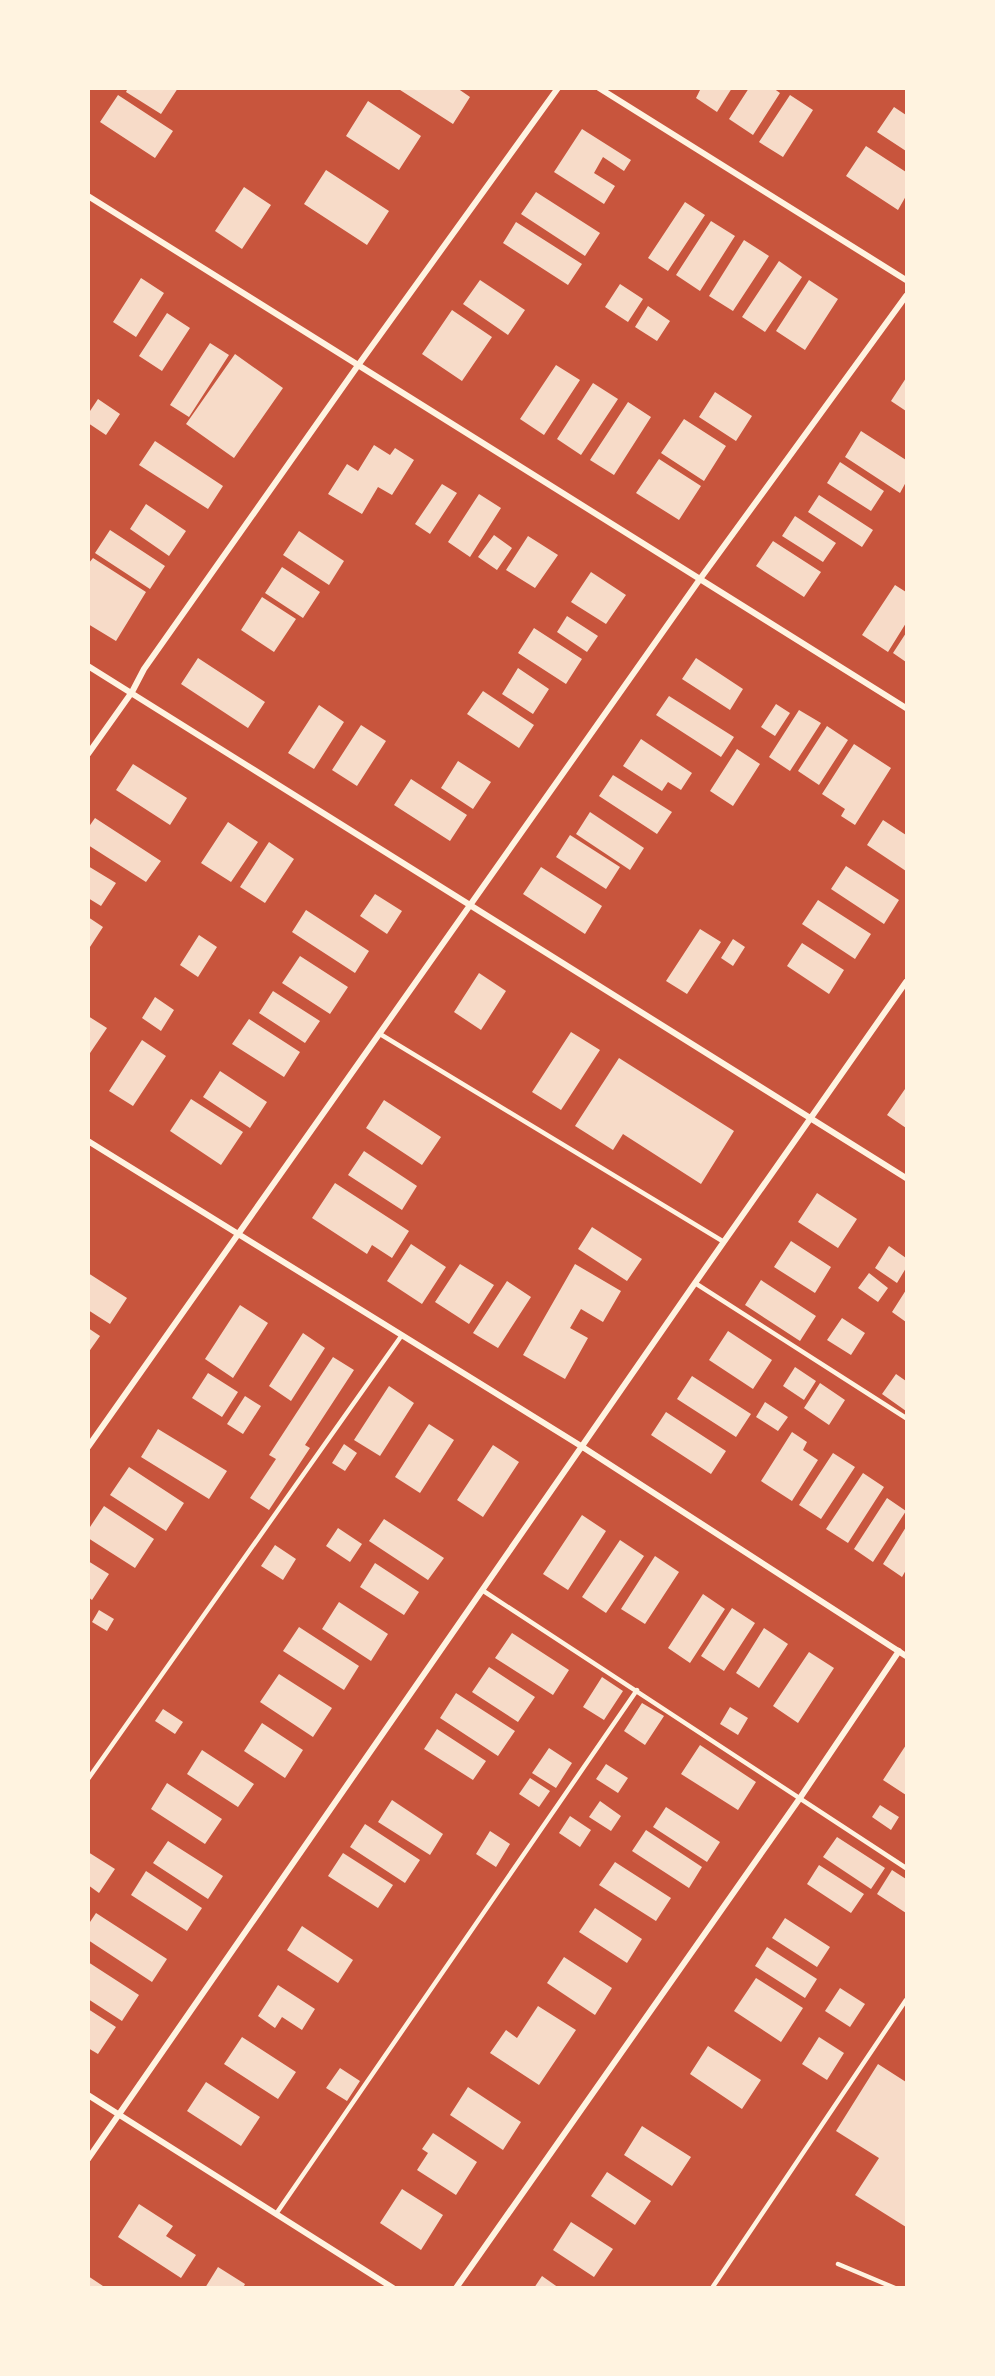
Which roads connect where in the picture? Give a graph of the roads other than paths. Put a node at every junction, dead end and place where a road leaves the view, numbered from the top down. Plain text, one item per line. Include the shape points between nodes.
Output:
1 (558, 88) edge
2 (599, 88) edge
3 (88, 196) edge
4 (906, 280) edge
5 (906, 296) edge
6 (359, 364) junction
7 (700, 579) junction
8 (88, 666) edge
9 (132, 692) junction
10 (906, 708) edge
11 (88, 754) edge
12 (470, 906) junction
13 (906, 982) edge
14 (380, 1034) junction
15 (809, 1119) junction
16 (88, 1141) edge
17 (906, 1178) edge
18 (238, 1235) junction
19 (724, 1242) junction
20 (695, 1283) junction
21 (402, 1335) junction
22 (906, 1418) edge
23 (581, 1446) junction
24 (88, 1447) edge
25 (482, 1590) junction
26 (899, 1651) junction
27 (906, 1656) edge
28 (637, 1690) junction
29 (88, 1779) edge
30 (800, 1798) junction
31 (906, 1868) edge
32 (906, 2000) edge
33 (88, 2095) edge
34 (119, 2114) junction
35 (88, 2159) edge
36 (276, 2214) junction
37 (838, 2264) dead end
38 (393, 2288) edge
39 (456, 2288) edge
40 (712, 2288) edge
41 (895, 2288) edge

1 - 6 street
2 - 4 street
3 - 6 street
5 - 7 street
6 - 7 street
6 - 9 street via 144,669
7 - 10 street
7 - 12 street
8 - 9 street
9 - 11 street
9 - 12 street
12 - 14 street
12 - 15 street
13 - 15 street
14 - 18 street
14 - 19 lane
15 - 17 street
15 - 19 street
16 - 18 street
18 - 21 street
18 - 24 street
19 - 20 street
20 - 22 lane
20 - 23 street
21 - 23 street
21 - 29 lane
23 - 25 street
23 - 26 street
25 - 28 lane
25 - 34 street
26 - 27 street
26 - 30 street
28 - 30 lane
28 - 36 lane
30 - 31 lane
30 - 39 street
32 - 40 lane
33 - 34 street
34 - 35 street
34 - 36 street
36 - 38 street
37 - 41 lane

